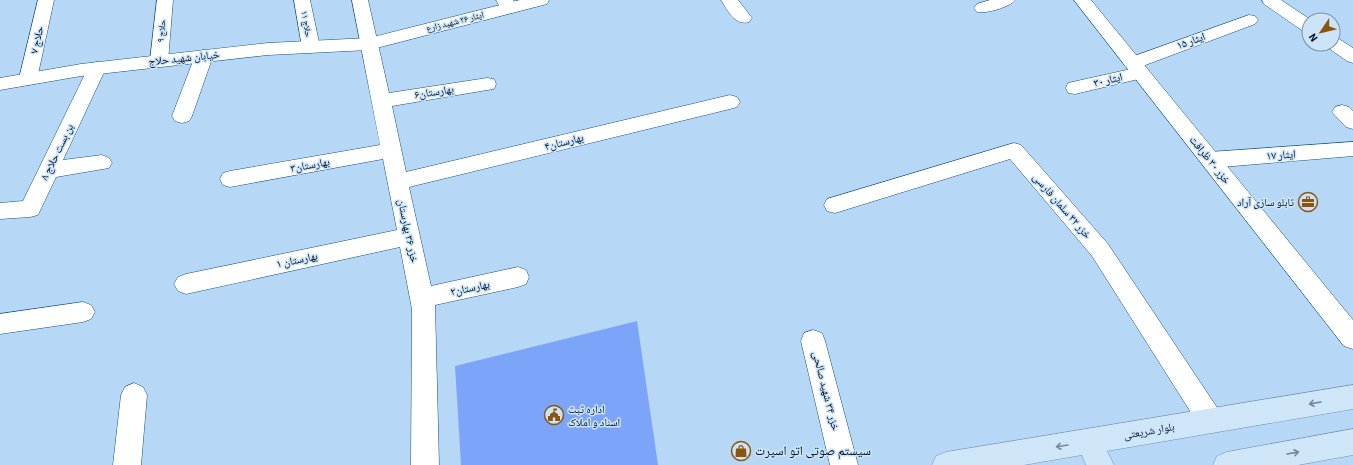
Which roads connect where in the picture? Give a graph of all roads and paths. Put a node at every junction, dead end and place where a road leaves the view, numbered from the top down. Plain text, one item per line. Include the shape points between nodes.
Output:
1 (46, 0) edge
2 (165, 0) edge
3 (302, 0) edge
4 (360, 0) edge
5 (541, 0) edge
6 (729, 0) edge
7 (1007, 0) edge
8 (1082, 0) edge
9 (1270, 0) edge
10 (507, 4) edge
11 (983, 8) dead end
12 (743, 18) dead end
13 (1249, 20) dead end
14 (1301, 21) edge
15 (369, 44) junction
16 (311, 47) junction
17 (1341, 48) edge
18 (204, 56) junction
19 (1353, 56) edge
20 (159, 61) junction
21 (98, 68) junction
22 (1136, 68) junction
23 (28, 79) junction
24 (0, 84) edge
25 (487, 84) dead end
26 (1075, 88) dead end
27 (380, 101) junction
28 (730, 102) dead end
29 (182, 116) dead end
30 (1353, 149) edge
31 (391, 150) junction
32 (1210, 160) junction
33 (102, 163) dead end
34 (48, 170) junction
35 (230, 179) dead end
36 (398, 182) junction
37 (835, 205) dead end
38 (0, 211) edge
39 (409, 236) junction
40 (518, 277) dead end
41 (186, 284) dead end
42 (422, 298) junction
43 (83, 312) dead end
44 (0, 324) edge
45 (1353, 338) edge
46 (813, 341) dead end
47 (134, 395) dead end
48 (1353, 397) edge
49 (1211, 421) junction
50 (1089, 441) junction
51 (1353, 442) edge
52 (1262, 462) edge
53 (127, 465) edge
54 (425, 465) edge
55 (844, 465) edge
56 (946, 465) edge
57 (1100, 465) edge
58 (1227, 465) edge

1 - 23 street, حلاج ۷
2 - 20 street, حلاج ۹
3 - 16 street, حلاج ۱۱
4 - 15 street, خزر ۳۶ بهارستان
5 - 10 street, ایثار ۲۶ شهید زارع
6 - 12 street
7 - 11 street
8 - 22 street, خزر ۳۰ ظرافت
9 - 14 street
10 - 15 street, ایثار ۲۶ شهید زارع
13 - 22 street, ایثار ۱۵
15 - 16 street, خیابان شهید حلاج
15 - 27 street, خزر ۳۶ بهارستان
16 - 18 street, خیابان شهید حلاج
17 - 19 street
18 - 20 street, خیابان شهید حلاج
18 - 29 street
20 - 21 street, خیابان شهید حلاج
21 - 23 street, خیابان شهید حلاج
21 - 34 street, بن بست حلاج ۸
22 - 26 street, ایثار ۳۰
22 - 32 street, خزر ۳۰ ظرافت
23 - 24 street, خیابان شهید حلاج
25 - 27 street, بهارستان۶
27 - 31 street, خزر ۳۶ بهارستان
28 - 36 street, بهارستان۴
30 - 32 street, ایثار ۱۷
31 - 35 street, بهارستان۳
31 - 36 street, خزر ۳۶ بهارستان
32 - 45 street, خزر ۳۰ ظرافت
33 - 34 street
34 - 38 street, بن بست حلاج ۸ via 30,209
36 - 39 street, خزر ۳۶ بهارستان
37 - 49 street, خزر ۳۲ سلمان فارسی via 1014,150 1100,250
39 - 41 street, بهارستان ۱
39 - 42 street, خزر ۳۶ بهارستان
40 - 42 street, بهارستان۲
42 - 54 street, خزر ۳۶ بهارستان
43 - 44 street
46 - 55 street, خزر ۳۴ شهید صالحی
47 - 53 street
48 -> 49 main road, بلوار شریعتی
49 - 50 main road, بلوار شریعتی
50 -> 56 main road, بلوار شریعتی
50 - 57 main road
52 -> 51 main road
52 - 58 main road

